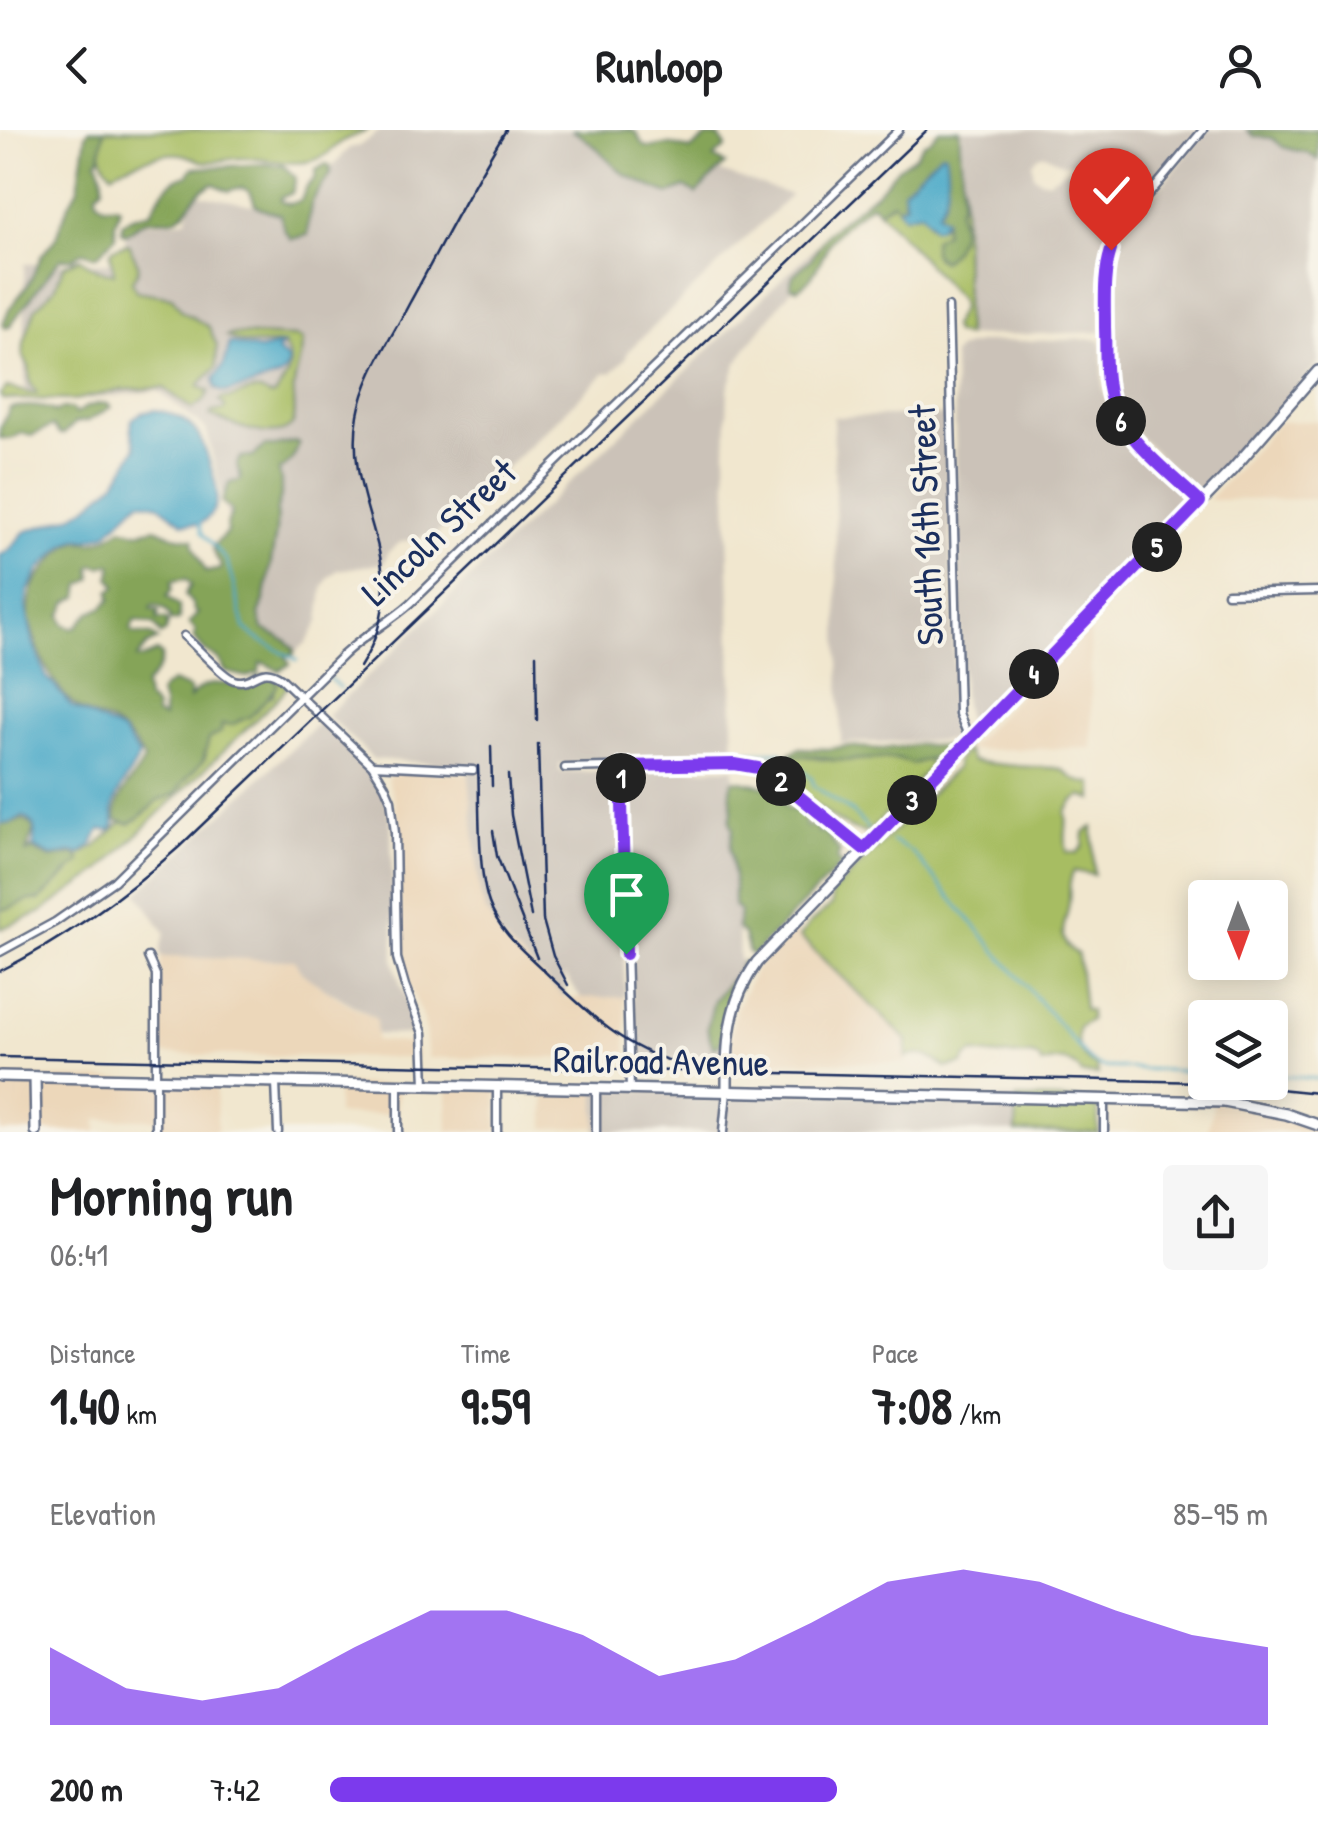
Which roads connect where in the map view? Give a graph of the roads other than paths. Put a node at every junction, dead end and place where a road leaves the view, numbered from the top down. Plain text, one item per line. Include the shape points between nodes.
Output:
1 (899, 130) edge
2 (1203, 130) edge
3 (948, 307) dead end
4 (1318, 371) edge
5 (1200, 502) junction
6 (1318, 591) edge
7 (1226, 593) dead end
8 (184, 636) dead end
9 (302, 697) junction
10 (970, 740) junction
11 (372, 765) junction
12 (621, 766) junction
13 (564, 768) dead end
14 (473, 770) dead end
15 (864, 849) junction
16 (0, 952) edge
17 (148, 957) dead end
18 (0, 1076) edge
19 (35, 1077) junction
20 (156, 1080) junction
21 (276, 1082) junction
22 (398, 1086) junction
23 (425, 1086) junction
24 (497, 1088) junction
25 (596, 1090) junction
26 (630, 1091) junction
27 (727, 1092) junction
28 (1104, 1100) junction
29 (1318, 1125) edge
30 (36, 1132) edge
31 (156, 1132) edge
32 (278, 1132) edge
33 (398, 1132) edge
34 (498, 1132) edge
35 (596, 1132) edge
36 (723, 1132) edge
37 (1104, 1132) edge

1 - 9 street, Lincoln Street via 411,603 354,644
2 - 5 street via 1128,218 1105,272 1110,396 1130,434
3 - 10 street, South 16th Street via 959,714
4 - 5 main road
5 - 10 main road
6 - 7 street
8 - 9 street via 234,680 273,672
9 - 11 street
9 - 16 street, Lincoln Street via 114,881
10 - 15 main road
11 - 14 street
11 - 23 street via 394,815 397,958 423,1033
12 - 13 street
12 - 15 street via 758,768
12 - 26 street
15 - 27 main road via 744,982 729,1029
17 - 20 street via 156,975
18 - 19 main road, Railroad Avenue
19 - 20 main road, Railroad Avenue
19 - 30 main road
20 - 21 main road, Railroad Avenue
20 - 31 street
21 - 22 main road, Railroad Avenue
21 - 32 street
22 - 23 main road, Railroad Avenue
22 - 33 street
23 - 24 main road, Railroad Avenue
24 - 25 main road, Railroad Avenue
24 - 34 street
25 - 26 main road, Railroad Avenue
25 - 35 street
26 - 27 main road, Railroad Avenue
27 - 28 main road, Railroad Avenue
27 - 36 street
28 - 29 main road, Railroad Avenue via 1224,1102
28 - 37 street

